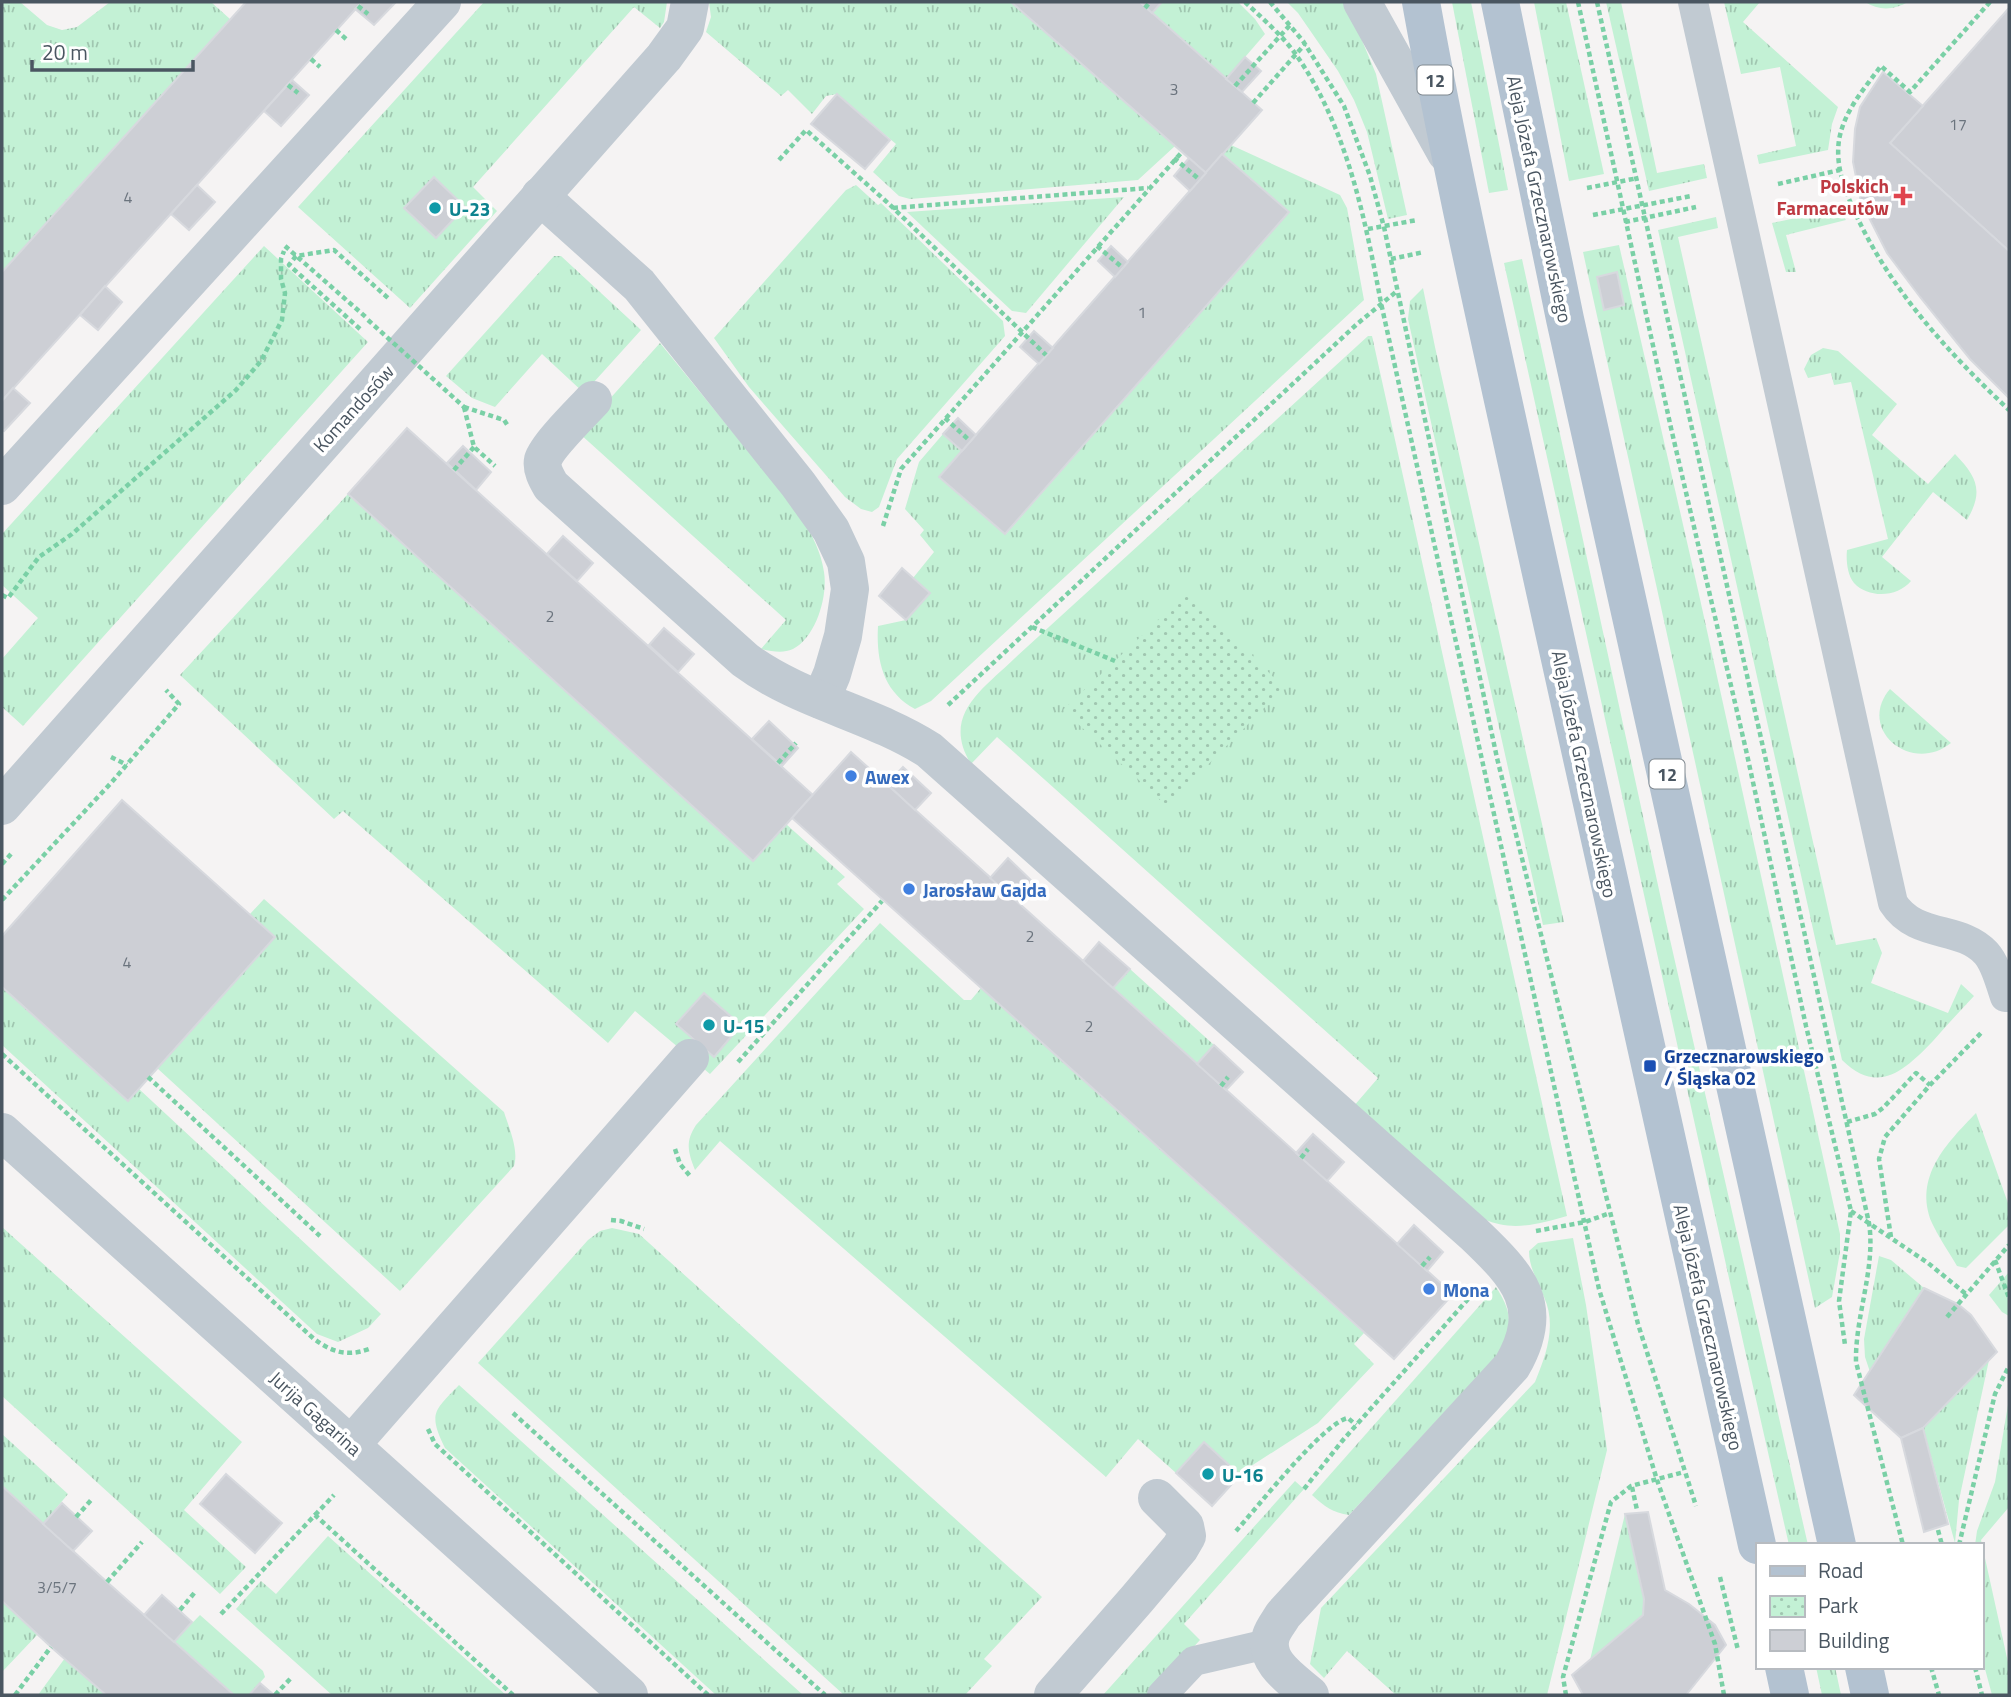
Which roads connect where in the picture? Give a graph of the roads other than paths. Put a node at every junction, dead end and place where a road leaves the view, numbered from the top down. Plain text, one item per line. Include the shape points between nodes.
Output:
1 (442, 2) edge
2 (690, 2) edge
3 (1362, 2) edge
4 (1420, 2) edge
5 (1500, 2) edge
6 (1693, 2) edge
7 (1450, 159) junction
8 (540, 195) junction
9 (593, 400) dead end
10 (2, 486) edge
11 (821, 701) junction
12 (2, 806) edge
13 (2008, 1002) edge
14 (690, 1058) dead end
15 (2, 1132) edge
16 (351, 1445) junction
17 (1157, 1498) dead end
18 (1757, 1543) edge
19 (1837, 1543) edge
20 (1271, 1643) junction
21 (1784, 1669) edge
22 (1864, 1669) edge
23 (629, 1695) edge
24 (1053, 1695) edge
25 (1162, 1695) edge
26 (1310, 1695) edge
27 (1790, 1695) edge
28 (1870, 1695) edge

1 - 10 street
2 - 8 street, Komandosów via 685,27 664,57
3 - 7 street
4 - 7 main road, Aleja Józefa Grzecznarowskiego / 12
5 - 19 main road, Aleja Józefa Grzecznarowskiego / 12
6 - 13 lane via 1893,903 1916,925 1978,946 1991,960
7 - 18 main road, Aleja Józefa Grzecznarowskiego / 12
8 - 11 street via 639,285 831,530 846,562 849,592 839,649
8 - 12 street, Komandosów
9 - 11 street via 543,460 551,486 744,660
11 - 20 street via 922,746 1474,1234 1502,1260 1525,1298 1529,1326 1524,1347 1512,1366 1283,1615
14 - 16 street
15 - 16 street, Jurija Gagarina
16 - 23 street, Jurija Gagarina
17 - 24 street via 1185,1526 1187,1536
20 - 25 lane via 1194,1661
20 - 26 street via 1270,1654 1279,1667
21 - 27 main road
22 - 28 main road

